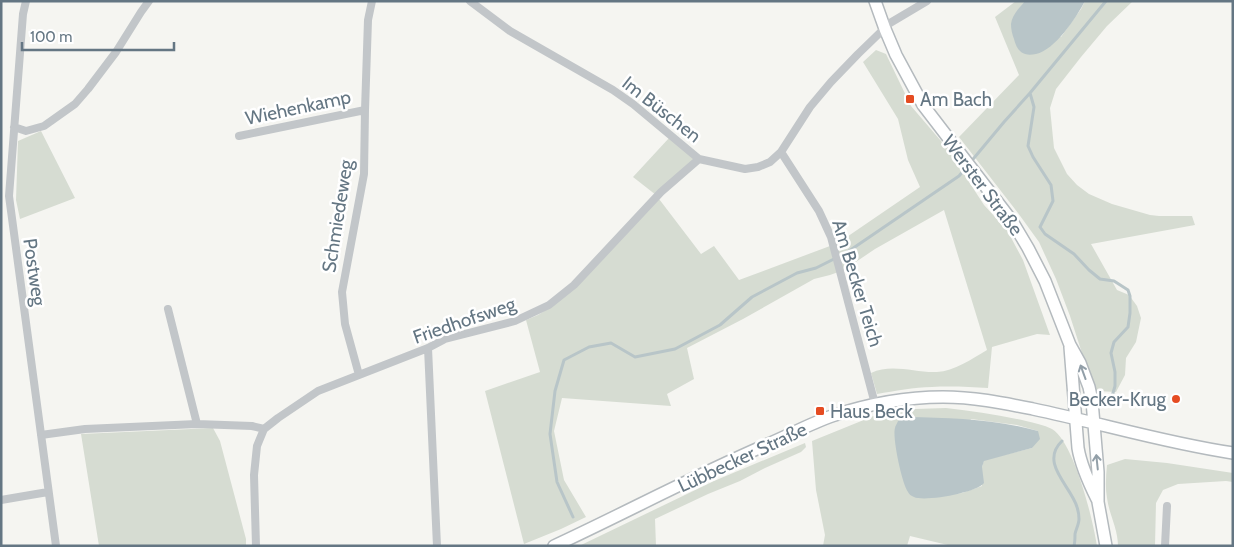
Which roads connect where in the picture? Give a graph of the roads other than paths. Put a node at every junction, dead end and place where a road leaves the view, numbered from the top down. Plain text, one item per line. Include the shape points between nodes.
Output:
1 (26, 1) edge
2 (149, 1) edge
3 (372, 1) edge
4 (470, 1) edge
5 (875, 1) edge
6 (927, 1) edge
7 (885, 29) junction
8 (365, 110) junction
9 (14, 127) junction
10 (239, 136) dead end
11 (780, 152) junction
12 (700, 159) junction
13 (5, 197) edge
14 (168, 309) dead end
15 (1070, 345) junction
16 (428, 348) junction
17 (358, 375) junction
18 (875, 404) junction
19 (1075, 418) junction
20 (1094, 422) junction
21 (196, 424) junction
22 (264, 429) junction
23 (42, 435) junction
24 (1233, 453) edge
25 (48, 492) junction
26 (1, 500) edge
27 (1098, 502) junction
28 (1167, 506) dead end
29 (56, 546) edge
30 (256, 546) edge
31 (437, 546) edge
32 (554, 546) edge
33 (1106, 546) edge
34 (1165, 546) edge

1 - 9 street, Postweg
2 - 9 street via 116,52 75,104 44,126 26,131
3 - 8 street, Schmiedeweg via 368,20
4 - 12 street, Im Büschen via 510,31 613,90
5 - 7 main road, Werster Straße
6 - 7 street
7 - 11 street, Im Büschen via 831,82
7 - 15 main road, Werster Straße via 923,105 974,169 1028,248
8 - 10 street, Wiehenkamp
8 - 17 street, Schmiedeweg via 364,174 342,292 345,324
9 - 13 street, Postweg
11 - 12 street, Im Büschen via 770,162 745,169
11 - 18 street, Am Becker Teich via 819,211 831,237
12 - 16 street, Friedhofsweg via 661,192 574,285 549,304 514,321 445,340
13 - 23 street, Postweg
14 - 21 street
15 - 19 main road, Werster Straße
20 -> 15 main road, Werster Straße via 1089,387
16 - 17 street, Friedhofsweg
16 - 31 street
17 - 22 street, Friedhofsweg via 318,391
18 - 19 main road, Lübbecker Straße via 914,398 952,398 1000,402
18 - 32 main road, Lübbecker Straße via 798,430
19 - 20 main road, Lübbecker Straße
19 - 27 main road, Werster Straße via 1079,457
20 - 24 main road, Lübbecker Straße
27 -> 20 main road, Werster Straße
21 - 22 street
21 - 23 street via 85,429
22 - 30 street via 257,446 254,475
23 - 25 street, Postweg
25 - 26 street
25 - 29 street, Postweg
27 - 33 main road
28 - 34 street

